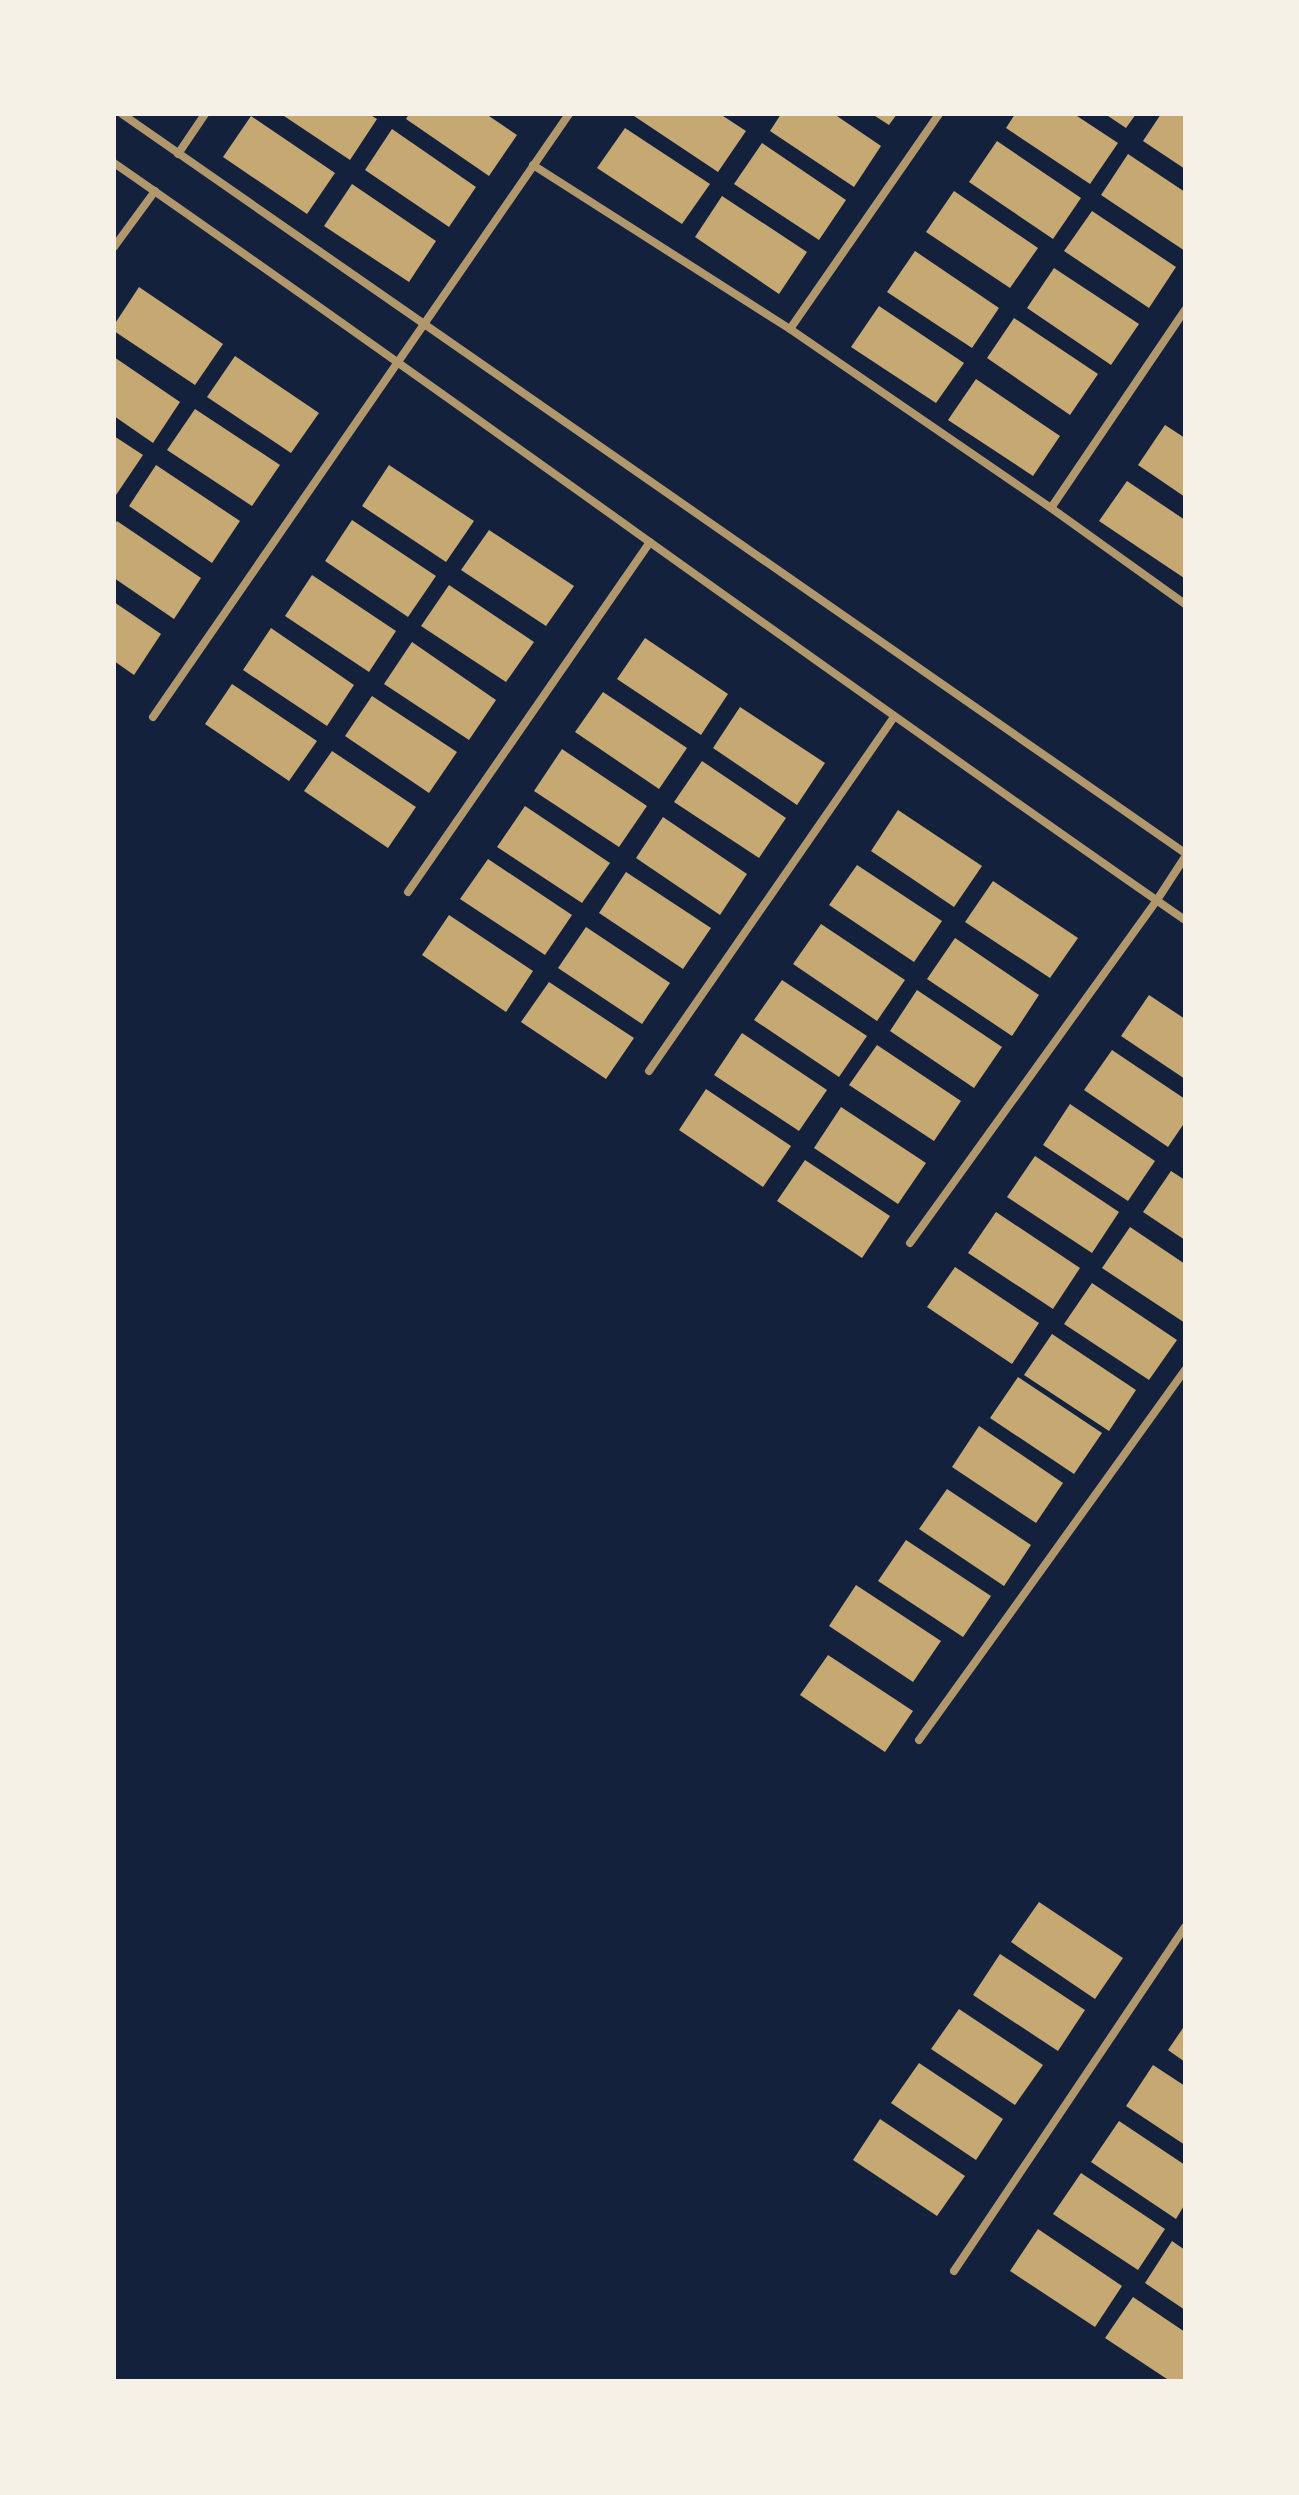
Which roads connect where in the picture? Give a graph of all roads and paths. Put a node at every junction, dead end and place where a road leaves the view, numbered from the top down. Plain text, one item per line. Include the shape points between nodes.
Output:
1 (122, 114) edge
2 (205, 114) edge
3 (569, 114) edge
4 (939, 114) edge
5 (178, 154) junction
6 (114, 163) edge
7 (533, 165) junction
8 (155, 191) junction
9 (114, 247) edge
10 (1185, 310) edge
11 (425, 325) junction
12 (790, 329) junction
13 (399, 362) junction
14 (1051, 508) junction
15 (650, 542) junction
16 (1185, 604) edge
17 (153, 717) dead end
18 (894, 717) junction
19 (1185, 855) edge
20 (408, 892) dead end
21 (1157, 900) junction
22 (1185, 920) edge
23 (649, 1071) dead end
24 (910, 1243) dead end
25 (1185, 1370) edge
26 (919, 1740) dead end
27 (1185, 1928) edge
28 (954, 2271) dead end

1 - 5 street
2 - 5 street
3 - 7 street
4 - 12 street
5 - 11 street
6 - 8 street
7 - 11 street
7 - 12 street
8 - 9 street
8 - 13 street
10 - 14 street
11 - 13 street
11 - 19 street
12 - 14 street
13 - 15 street
13 - 17 street
14 - 16 street
15 - 18 street
15 - 20 street
18 - 21 street
18 - 23 street
19 - 21 street
21 - 22 street
21 - 24 street
25 - 26 street
27 - 28 street

